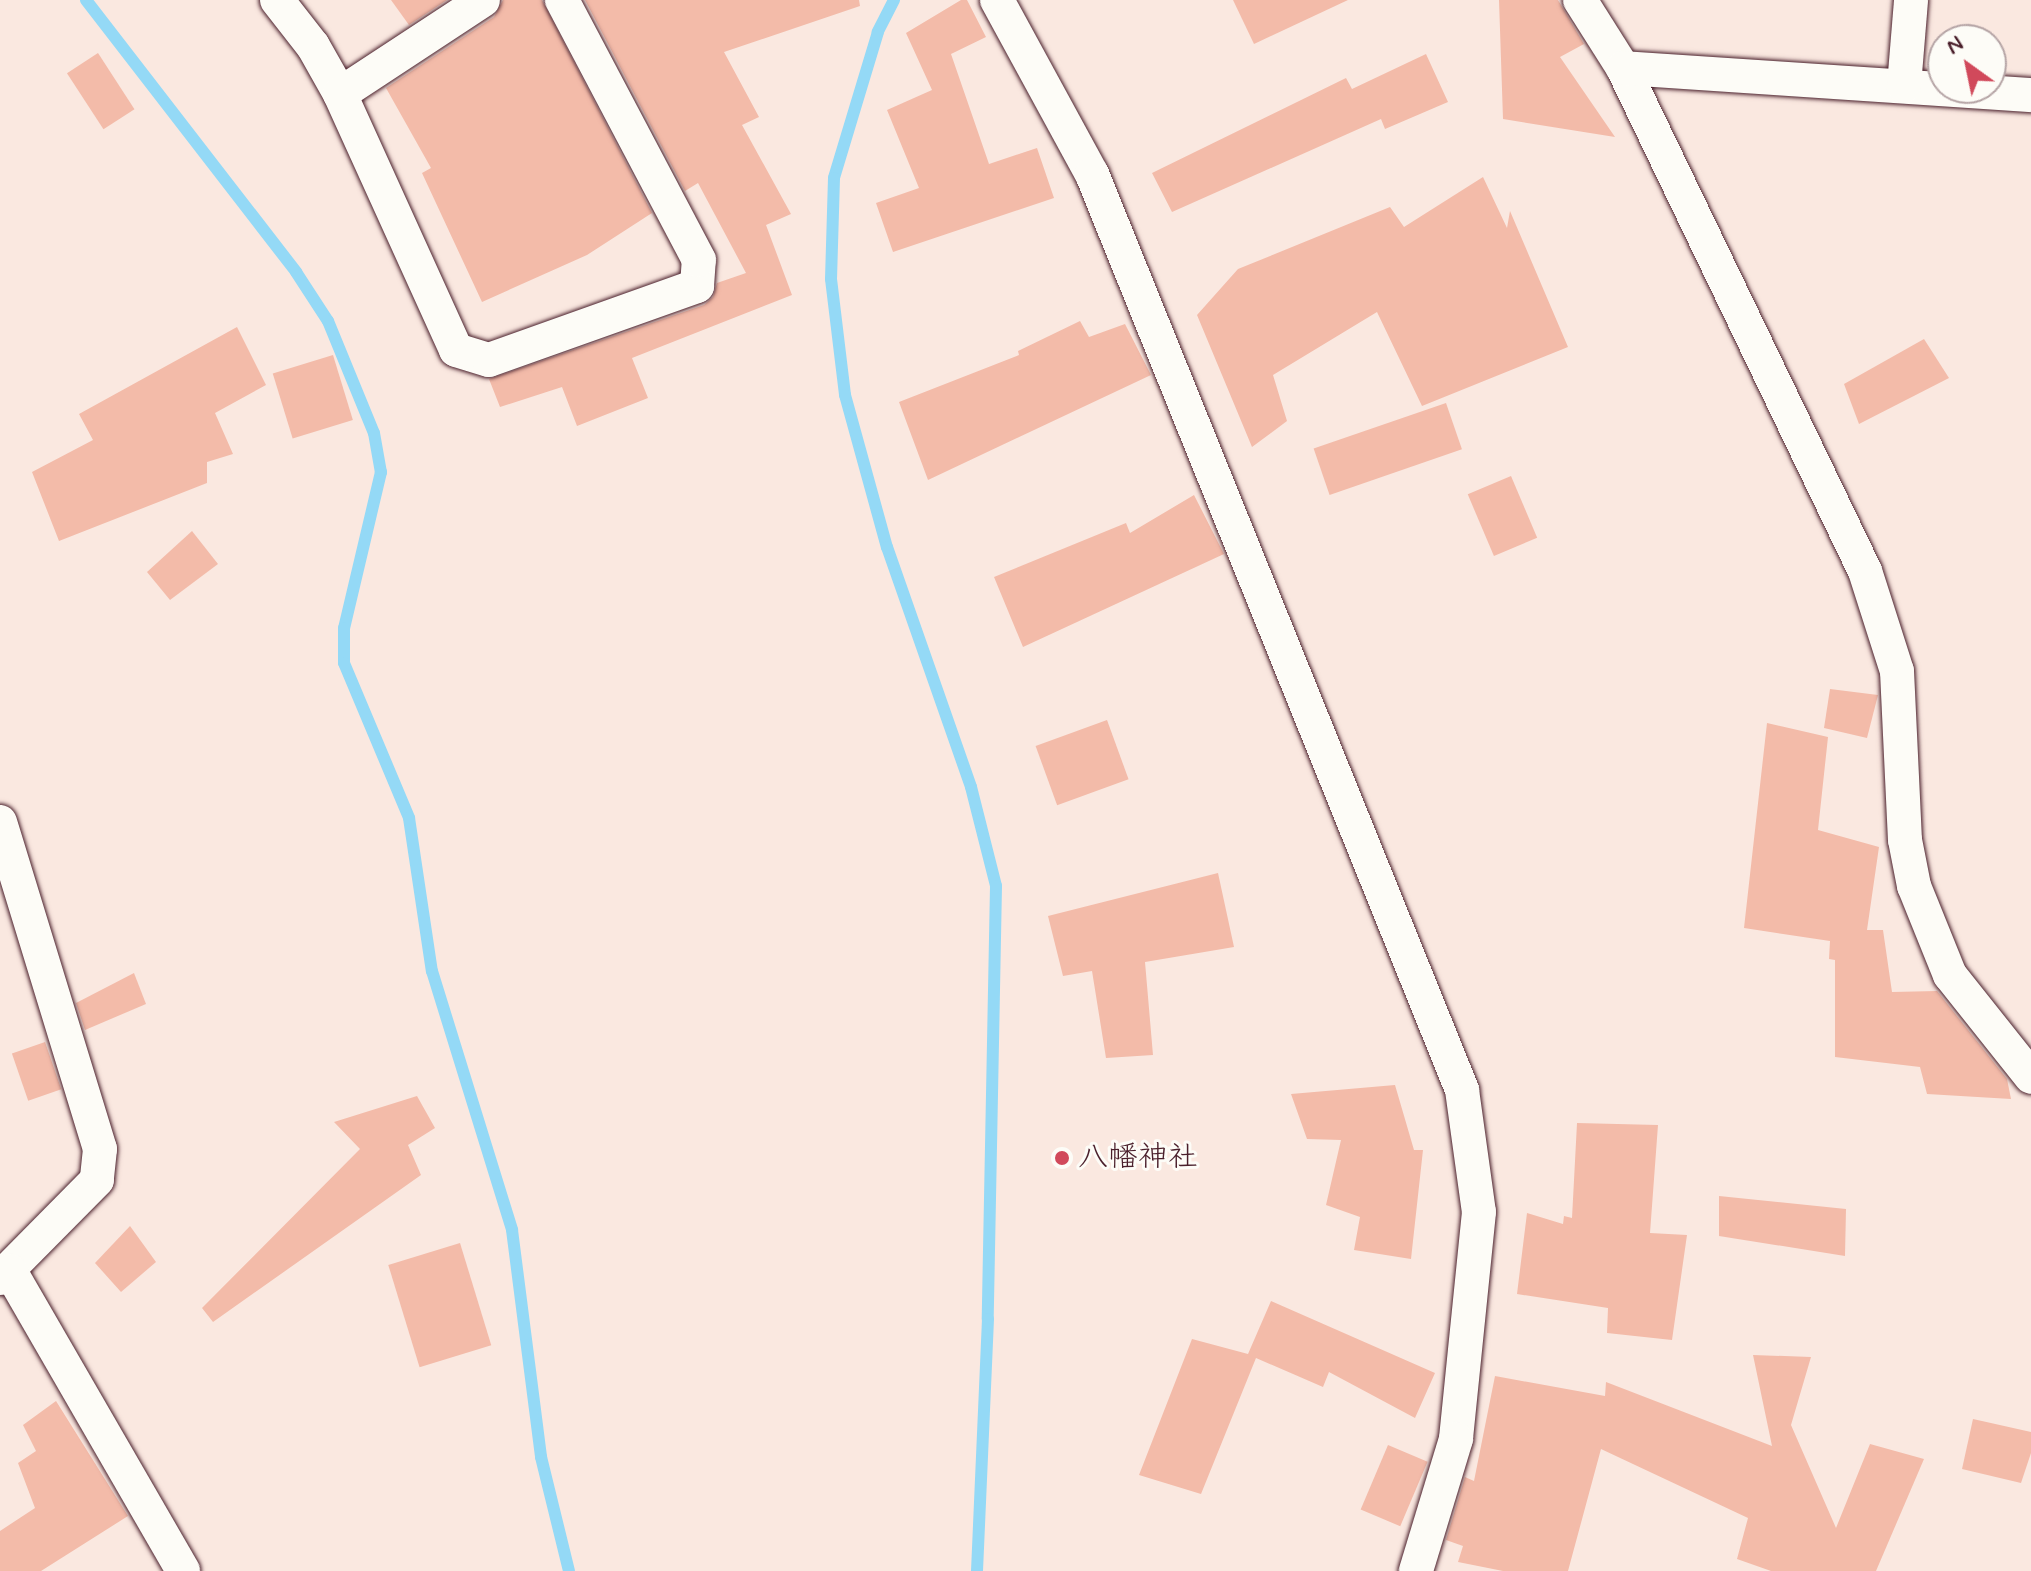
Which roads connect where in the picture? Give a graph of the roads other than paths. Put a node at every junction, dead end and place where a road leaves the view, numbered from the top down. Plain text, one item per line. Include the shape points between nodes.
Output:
1 (277, 0) edge
2 (483, 0) edge
3 (562, 0) edge
4 (997, 0) edge
5 (1580, 0) edge
6 (1911, 0) edge
7 (1623, 68) junction
8 (1904, 86) junction
9 (340, 94) junction
10 (2031, 95) edge
11 (0, 822) edge
12 (2031, 1077) edge
13 (5, 1274) edge
14 (183, 1571) edge
15 (1416, 1571) edge

1 - 9 street via 313,46
2 - 9 street
3 - 9 street via 699,260 697,286 489,360 456,350
4 - 15 street via 1092,174 1462,1090 1479,1212 1456,1439
5 - 7 street
6 - 8 street
7 - 8 street
7 - 12 street via 1779,386 1884,619 1897,671 1905,840 1929,932 1950,975
8 - 10 street
11 - 13 street via 100,1149 97,1180
13 - 14 street

